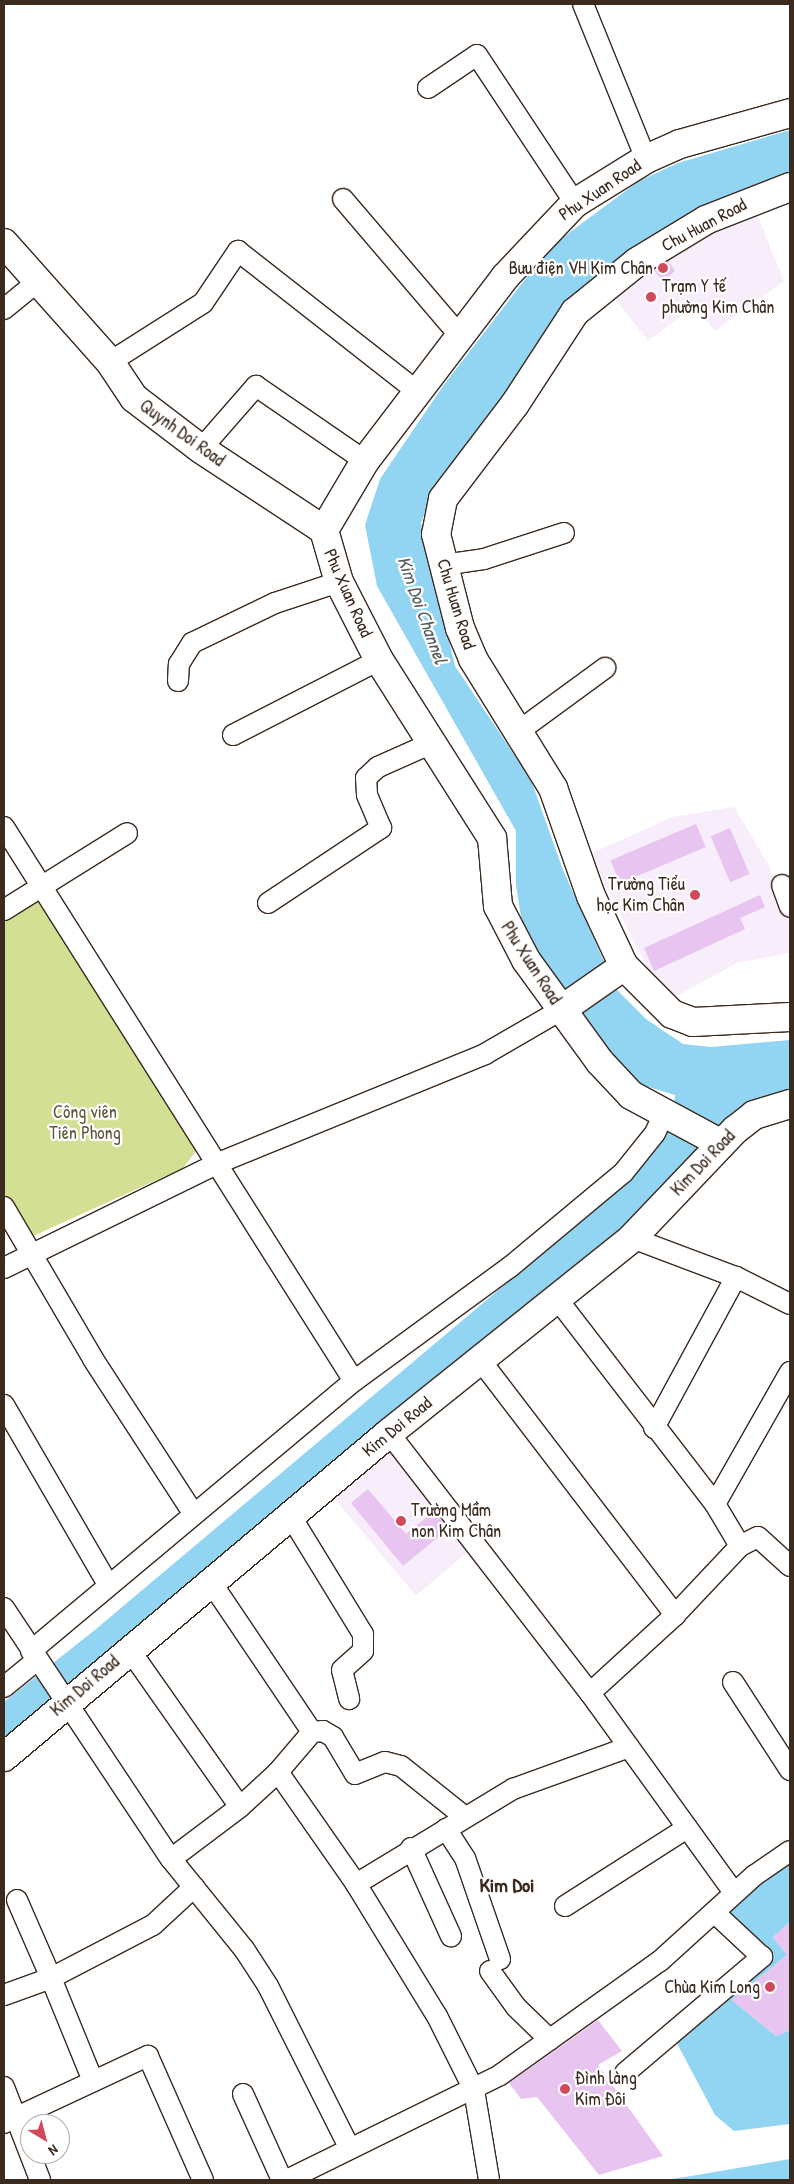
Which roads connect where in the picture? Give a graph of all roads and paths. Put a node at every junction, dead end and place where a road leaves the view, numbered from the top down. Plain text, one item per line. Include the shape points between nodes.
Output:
1 (583, 4) edge
2 (428, 88) dead end
3 (790, 113) edge
4 (646, 159) junction
5 (790, 187) edge
6 (343, 199) dead end
7 (575, 203) junction
8 (4, 243) edge
9 (37, 282) junction
10 (4, 309) edge
11 (460, 336) junction
12 (110, 362) junction
13 (419, 393) junction
14 (201, 449) junction
15 (365, 462) junction
16 (324, 530) junction
17 (564, 533) dead end
18 (443, 565) junction
19 (339, 582) junction
20 (379, 660) junction
21 (605, 668) dead end
22 (178, 681) dead end
23 (519, 731) junction
24 (233, 735) dead end
25 (432, 743) junction
26 (4, 827) edge
27 (126, 832) dead end
28 (782, 885) dead end
29 (43, 886) junction
30 (268, 903) dead end
31 (790, 906) edge
32 (4, 910) edge
33 (624, 966) junction
34 (561, 1010) junction
35 (790, 1017) edge
36 (790, 1104) edge
37 (664, 1114) junction
38 (716, 1140) junction
39 (216, 1164) junction
40 (4, 1207) edge
41 (632, 1238) junction
42 (33, 1252) junction
43 (4, 1268) edge
44 (736, 1277) junction
45 (558, 1300) junction
46 (790, 1304) edge
47 (481, 1361) junction
48 (790, 1372) edge
49 (354, 1381) junction
50 (4, 1405) edge
51 (654, 1428) junction
52 (389, 1433) junction
53 (715, 1504) junction
54 (193, 1513) junction
55 (290, 1514) junction
56 (740, 1546) junction
57 (790, 1566) edge
58 (212, 1582) junction
59 (107, 1583) junction
60 (4, 1608) edge
61 (675, 1615) junction
62 (129, 1650) junction
63 (37, 1661) junction
64 (733, 1682) dead end
65 (4, 1686) edge
66 (590, 1693) junction
67 (60, 1698) junction
68 (349, 1699) dead end
69 (312, 1732) junction
70 (629, 1747) junction
71 (4, 1756) edge
72 (790, 1770) edge
73 (278, 1772) junction
74 (240, 1807) junction
75 (465, 1817) junction
76 (446, 1828) junction
77 (687, 1828) junction
78 (411, 1848) junction
79 (790, 1851) edge
80 (171, 1859) junction
81 (356, 1884) junction
82 (194, 1887) junction
83 (734, 1893) junction
84 (17, 1900) dead end
85 (566, 1906) dead end
86 (716, 1914) junction
87 (451, 1936) dead end
88 (51, 1978) junction
89 (4, 1995) edge
90 (550, 2040) junction
91 (625, 2073) dead end
92 (92, 2081) junction
93 (4, 2087) edge
94 (474, 2090) junction
95 (243, 2094) dead end
96 (9, 2121) edge
97 (349, 2147) junction
98 (40, 2180) edge
99 (203, 2180) edge
100 (282, 2180) edge
101 (287, 2180) edge
102 (489, 2180) edge

1 - 4 street
2 - 7 street via 477,55
3 - 4 street, Phu Xuan Road via 680,144
4 - 7 street, Phu Xuan Road
5 - 18 street, Chu Huan Road via 706,220 637,262 575,312 515,404 443,499 436,534
6 - 11 street
7 - 11 street, Phu Xuan Road via 521,257
8 - 9 street, Quynh Doi Road
9 - 10 street
9 - 12 street, Quynh Doi Road
11 - 13 street, Phu Xuan Road
12 - 13 street via 204,303 238,251
12 - 14 street, Quynh Doi Road via 134,398
13 - 15 street, Phu Xuan Road
14 - 15 street via 256,386
14 - 16 street, Quynh Doi Road
15 - 16 street, Phu Xuan Road
16 - 19 street, Phu Xuan Road
17 - 18 street via 484,559
18 - 23 street, Chu Huan Road via 472,659
19 - 20 street, Phu Xuan Road
19 - 22 street via 274,603 192,643 179,664
20 - 24 street
20 - 25 street, Phu Xuan Road
21 - 23 street
23 - 33 street, Chu Huan Road via 553,788 591,896
25 - 30 street via 378,767 366,778 367,795 381,828
25 - 34 street, Phu Xuan Road via 492,838 501,916
26 - 29 street
27 - 29 street
28 - 31 street
29 - 32 street
29 - 39 street
33 - 34 street
33 - 35 street, Chu Huan Road via 672,1014 694,1022
34 - 37 street, Phu Xuan Road via 631,1095
34 - 39 street via 485,1054
36 - 38 street, Kim Doi Road via 754,1115
37 - 38 street, Phu Xuan Road
37 - 49 street via 655,1133 624,1173 510,1267
38 - 41 street, Kim Doi Road
39 - 42 street
39 - 49 street
40 - 42 street
41 - 44 street
41 - 45 street, Kim Doi Road
42 - 43 street
42 - 54 street via 93,1359
44 - 46 street
44 - 51 street
45 - 47 street, Kim Doi Road
45 - 51 street
47 - 52 street, Kim Doi Road
47 - 61 street
48 - 53 street
49 - 54 street
50 - 59 street
51 - 53 street
52 - 55 street, Kim Doi Road
52 - 66 street
53 - 56 street
54 - 59 street
55 - 58 street, Kim Doi Road
55 - 68 street via 363,1634 363,1651 342,1670
56 - 57 street via 758,1537
56 - 61 street
58 - 62 street, Kim Doi Road
58 - 69 street
59 - 63 street
60 - 63 street
61 - 66 street
62 - 67 street, Kim Doi Road
62 - 74 street
63 - 65 street
63 - 67 street
64 - 72 street
66 - 70 street
67 - 71 street, Kim Doi Road
67 - 80 street
69 - 73 street
69 - 75 street via 322,1731 333,1737 355,1774 385,1762 401,1766
70 - 75 street via 513,1790
70 - 77 street
73 - 74 street
73 - 81 street
74 - 80 street
75 - 76 street
76 - 78 street
76 - 90 street via 465,1858 495,1965 516,2007
77 - 83 street
77 - 85 street
78 - 81 street
78 - 87 street
79 - 83 street
80 - 82 street
81 - 94 street via 436,2016
82 - 88 street via 153,1925
82 - 97 street via 268,1986
83 - 86 street
84 - 88 street
86 - 90 street via 660,1961
86 - 91 street via 762,1957
88 - 89 street
88 - 92 street
90 - 94 street
92 - 96 street
92 - 99 street via 148,2056
93 - 96 street
94 - 97 street
94 - 102 street
95 - 100 street
96 - 98 street
97 - 101 street

